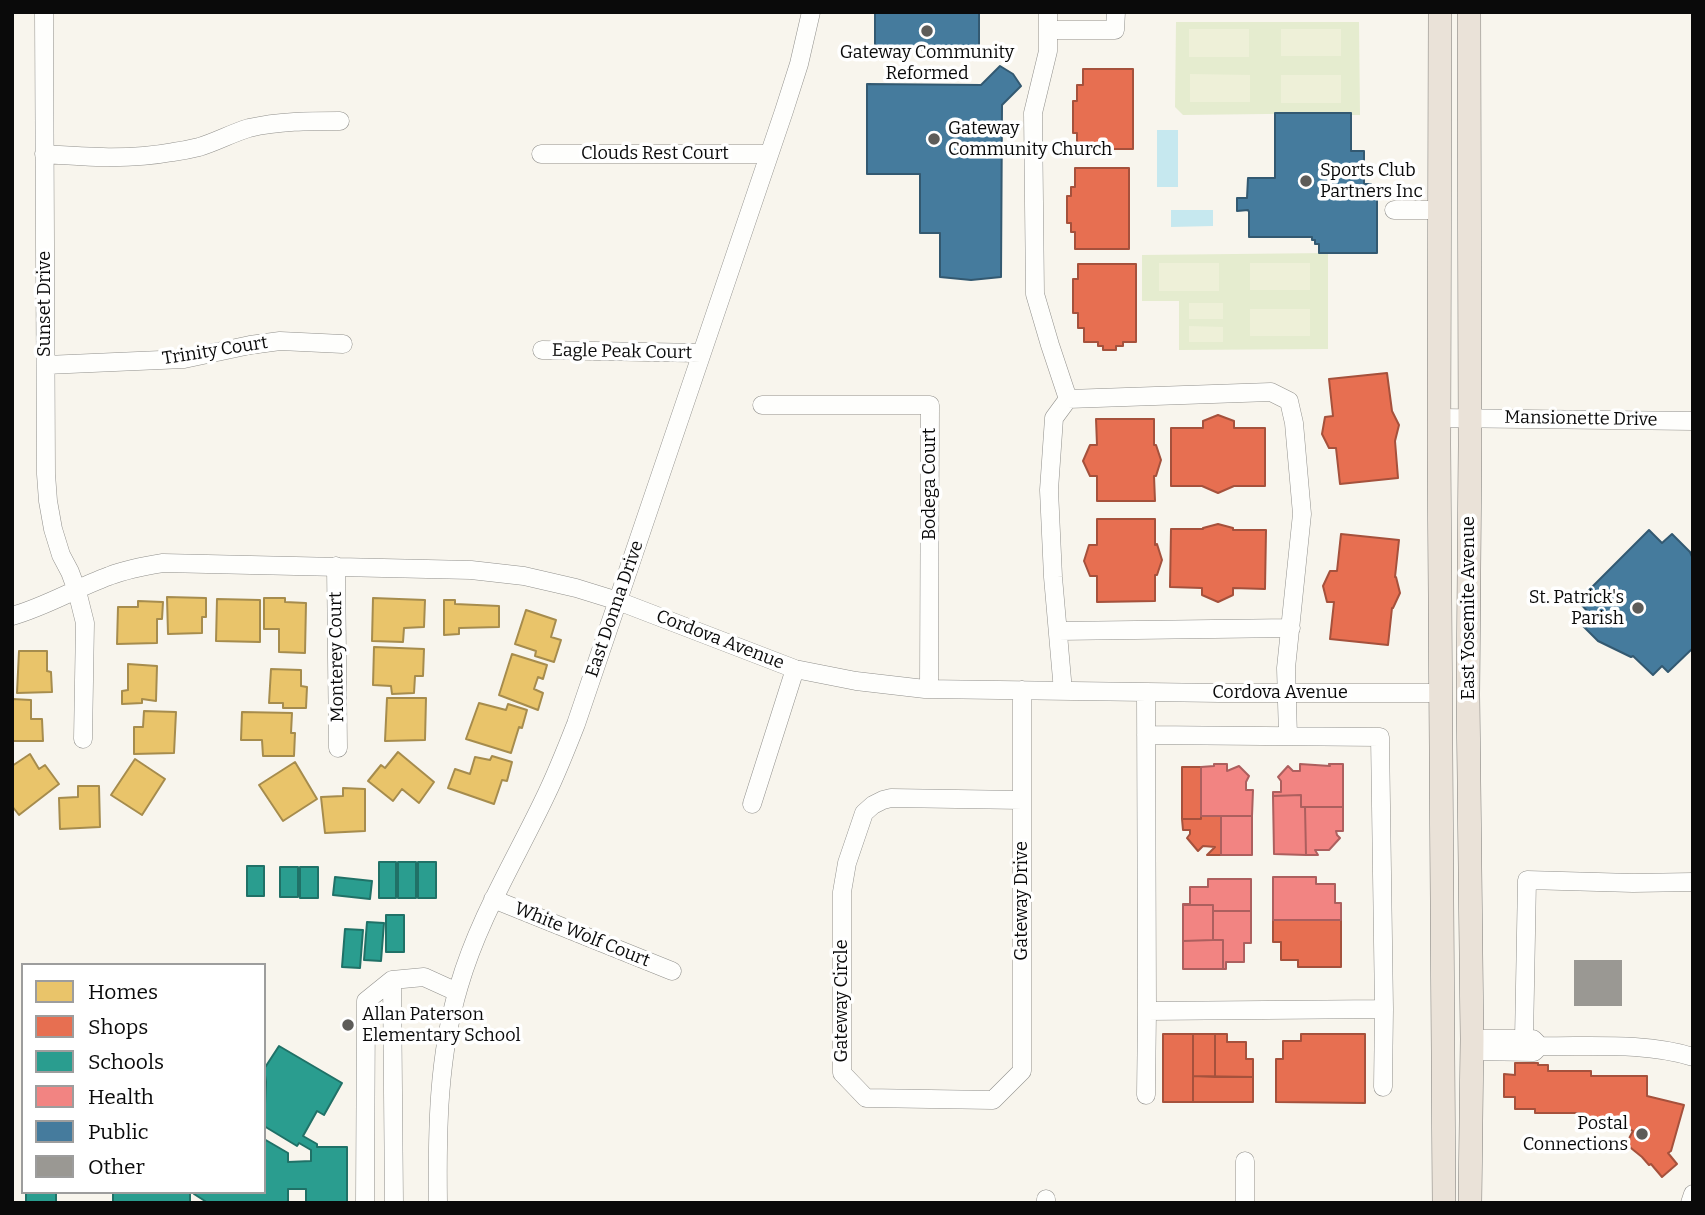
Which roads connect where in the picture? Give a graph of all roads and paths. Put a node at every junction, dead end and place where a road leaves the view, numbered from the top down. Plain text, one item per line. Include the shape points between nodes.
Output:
1 (44, 12) edge
2 (811, 12) edge
3 (1116, 12) edge
4 (1440, 12) edge
5 (1469, 12) edge
6 (1048, 21) edge
7 (340, 121) dead end
8 (44, 153) junction
9 (541, 153) dead end
10 (769, 154) junction
11 (1394, 210) dead end
12 (1440, 211) junction
13 (343, 344) dead end
14 (542, 350) dead end
15 (701, 353) junction
16 (46, 365) junction
17 (1069, 399) junction
18 (762, 405) dead end
19 (1440, 418) junction
20 (1470, 418) junction
21 (1693, 421) edge
22 (336, 566) junction
23 (77, 591) junction
24 (618, 601) junction
25 (12, 616) edge
26 (1291, 628) junction
27 (1058, 631) junction
28 (794, 669) junction
29 (929, 689) junction
30 (1022, 690) junction
31 (1063, 691) junction
32 (1146, 692) junction
33 (1287, 693) junction
34 (1441, 694) junction
35 (1146, 735) junction
36 (1287, 736) junction
37 (83, 739) dead end
38 (338, 748) dead end
39 (1022, 800) junction
40 (752, 804) dead end
41 (1470, 837) junction
42 (1693, 882) edge
43 (493, 899) junction
44 (672, 971) dead end
45 (392, 980) junction
46 (457, 992) junction
47 (1384, 1010) junction
48 (1147, 1011) junction
49 (1532, 1043) junction
50 (1472, 1045) junction
51 (1693, 1057) edge
52 (1383, 1087) dead end
53 (1146, 1095) dead end
54 (993, 1100) joint
55 (1245, 1161) dead end
56 (1693, 1194) edge
57 (365, 1203) edge
58 (394, 1203) edge
59 (438, 1203) edge
60 (1245, 1203) edge
61 (1444, 1203) edge
62 (1471, 1203) edge
63 (1690, 1203) edge

1 - 8 street, Sunset Drive
2 - 10 street, East Donna Drive
3 - 6 street via 1115,30
4 - 12 main road, East Yosemite Avenue
5 - 20 main road, East Yosemite Avenue
6 - 17 street via 1048,51 1033,113 1035,294
7 - 8 street via 275,123 170,153 107,158
8 - 16 street, Sunset Drive
9 - 10 street, Clouds Rest Court
10 - 15 street, East Donna Drive
11 - 12 street
12 - 19 main road, East Yosemite Avenue
13 - 16 street, Trinity Court via 280,341 184,359
14 - 15 street, Eagle Peak Court
15 - 24 street, East Donna Drive
16 - 23 street, Sunset Drive via 48,501 61,555
17 - 26 street via 1270,392 1289,401 1302,514
17 - 27 street via 1054,418 1049,490
18 - 29 street, Bodega Court via 930,405
19 - 20 street, Mansionette Drive
19 - 34 main road, East Yosemite Avenue
20 - 21 street, Mansionette Drive
20 - 41 main road, East Yosemite Avenue
22 - 23 street, Cordova Avenue via 163,563 108,576
22 - 24 street, Cordova Avenue via 524,576
22 - 38 street, Monterey Court
23 - 25 street, Cordova Avenue
23 - 37 street, Sunset Drive via 85,623
24 - 28 street, Cordova Avenue
24 - 43 street, East Donna Drive via 562,759
26 - 27 street
26 - 33 street
27 - 31 street
28 - 29 street, Cordova Avenue
28 - 40 street
29 - 30 street, Cordova Avenue
30 - 31 street, Cordova Avenue
30 - 39 street, Gateway Drive
31 - 32 street, Cordova Avenue
32 - 33 street, Cordova Avenue
32 - 35 street
33 - 34 street, Cordova Avenue
33 - 36 street
34 - 41 main road via 1452,711 1456,817
34 - 61 main road, East Yosemite Avenue
35 - 36 street
35 - 48 street
36 - 47 street via 1380,737
39 - 54 street, Gateway Drive via 1022,1071
39 - 54 street, Gateway Circle via 891,798 873,804 864,813 842,892 842,1073 866,1098
41 - 50 main road, East Yosemite Avenue
42 - 49 street via 1527,880
43 - 44 street, White Wolf Court
43 - 46 street, East Donna Drive
45 - 46 street via 424,976
45 - 57 street via 366,1001
45 - 58 street
46 - 59 street, East Donna Drive via 444,1058
47 - 48 street
47 - 52 street
48 - 53 street
49 - 50 street via 1534,1052
49 - 51 street via 1645,1048
50 - 62 main road, East Yosemite Avenue
55 - 60 street
56 - 63 street

